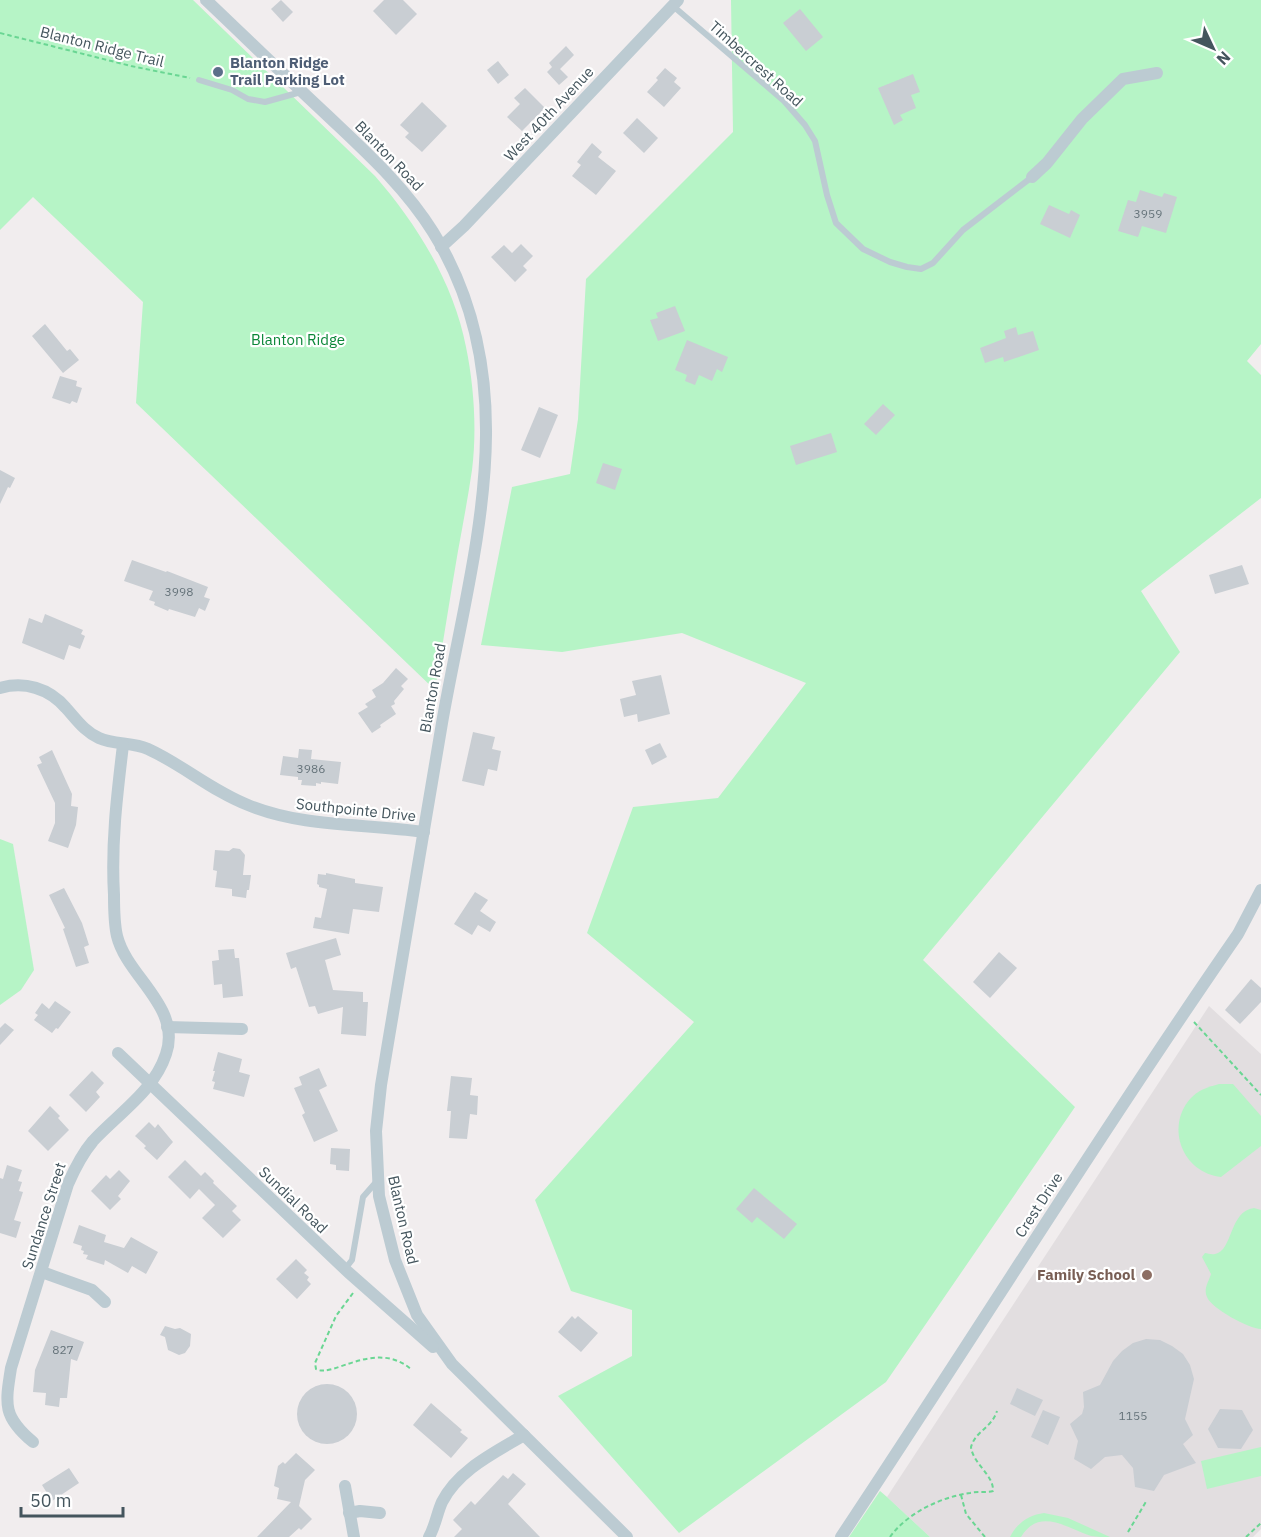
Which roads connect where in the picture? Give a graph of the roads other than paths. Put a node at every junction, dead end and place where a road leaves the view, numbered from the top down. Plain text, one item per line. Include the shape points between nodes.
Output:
1 (206, 0) edge
2 (675, 3) edge
3 (1157, 73) dead end
4 (199, 80) road end
5 (302, 92) junction
6 (1032, 177) joint
7 (441, 247) junction
8 (0, 688) edge
9 (123, 744) junction
10 (424, 832) junction
11 (1261, 890) edge
12 (167, 1027) junction
13 (242, 1029) dead end
14 (118, 1053) dead end
15 (151, 1084) junction
16 (377, 1180) junction
17 (345, 1269) junction
18 (42, 1272) junction
19 (105, 1302) dead end
20 (452, 1364) junction
21 (524, 1435) junction
22 (33, 1442) dead end
23 (345, 1486) dead end
24 (349, 1513) junction
25 (380, 1513) dead end
26 (354, 1537) edge
27 (429, 1537) edge
28 (627, 1537) edge
29 (841, 1537) edge

1 - 5 street, Blanton Road
2 - 6 lane, Timbercrest Road via 805,124 815,141 836,223 863,249 890,262 921,269 933,263 963,230
2 - 7 street, West 40th Avenue
3 - 6 street via 1123,79
4 - 5 lane via 266,102
5 - 7 street, Blanton Road via 404,190
7 - 10 street, Blanton Road via 464,297 480,351 486,442 474,561
8 - 9 street, Southpointe Drive via 33,686 65,706 87,732
9 - 10 street, Southpointe Drive via 146,748 215,790 284,818
9 - 12 street, Sundance Street via 112,862 117,936 133,969 161,1006
10 - 16 street, Blanton Road via 381,1084 376,1131
11 - 29 street, Crest Drive via 1238,934
12 - 13 street
12 - 15 street, Sundance Street via 167,1053
14 - 15 street, Sundial Road
15 - 17 street, Sundial Road
15 - 18 street, Sundance Street via 77,1163
16 - 17 lane via 362,1200 352,1260
16 - 20 street, Blanton Road via 406,1292 417,1315
17 - 20 street, Sundial Road
18 - 19 street via 92,1290
18 - 22 street, Sundance Street via 8,1386 13,1423
20 - 21 street, Blanton Road
21 - 27 street via 460,1478 442,1502
21 - 28 street, Blanton Road
23 - 24 street
24 - 25 street
24 - 26 street

